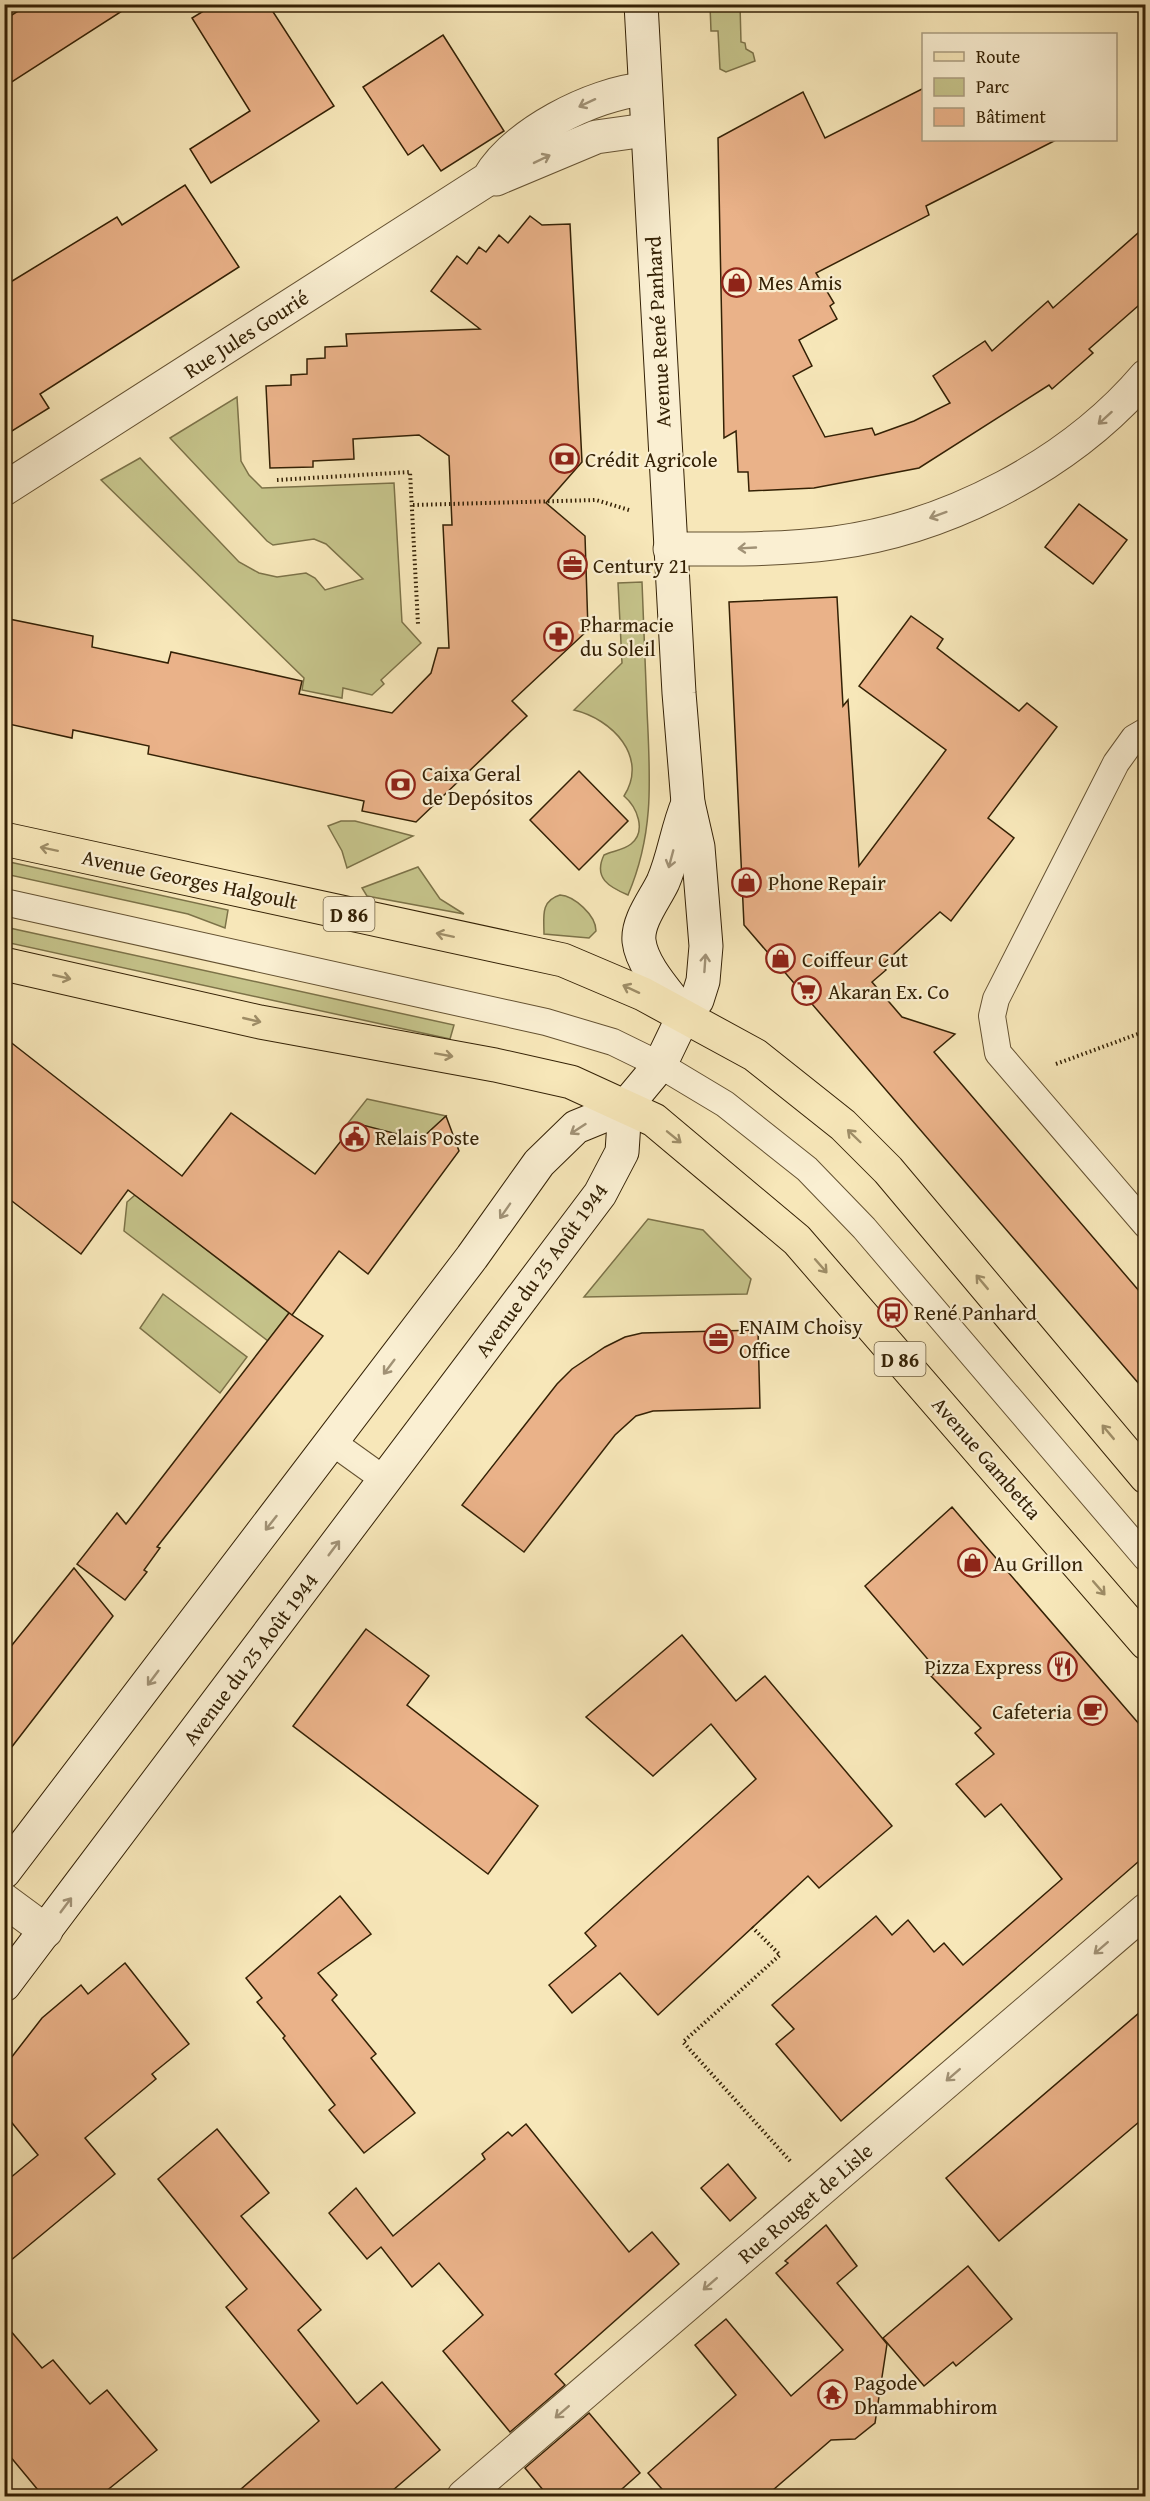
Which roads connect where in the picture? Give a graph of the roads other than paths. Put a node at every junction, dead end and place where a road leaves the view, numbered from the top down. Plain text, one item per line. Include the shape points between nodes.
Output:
1 (640, 4) edge
2 (644, 89) junction
3 (646, 130) junction
4 (488, 179) junction
5 (1146, 376) edge
6 (4, 489) edge
7 (670, 549) junction
8 (1146, 731) edge
9 (688, 803) junction
10 (4, 839) edge
11 (4, 902) edge
12 (4, 964) edge
13 (684, 1015) junction
14 (660, 1065) junction
15 (625, 1107) junction
16 (1146, 1225) edge
17 (332, 1442) junction
18 (1146, 1477) edge
19 (384, 1480) junction
20 (1146, 1558) edge
21 (1146, 1642) edge
22 (4, 1872) edge
23 (4, 1900) edge
24 (1146, 1910) edge
25 (46, 1931) junction
26 (4, 1985) edge
27 (464, 2496) edge

1 - 2 main road, Avenue René Panhard
2 - 3 main road, Avenue René Panhard
2 -> 4 main road, Rue Jules Gourié via 612,93 564,115 514,150
4 -> 3 main road, Rue Jules Gourié via 596,137
3 - 7 main road, Avenue René Panhard
4 - 6 main road, Rue Jules Gourié
5 -> 7 main road via 1078,442 987,496 939,515 834,543
7 - 9 main road, Avenue René Panhard
8 - 16 lane via 1134,738 1116,763 996,999 992,1016 998,1053
13 -> 9 main road, Avenue René Panhard via 697,1000 706,962 698,847
9 -> 13 main road, Avenue René Panhard via 669,866 639,939 646,961
13 -> 10 main road, Avenue Georges Halgoult / D 86 via 563,960
11 - 14 lane via 507,1012 613,1042
12 -> 15 main road, Avenue Gambetta / D 86 via 260,1022 571,1082
13 - 14 main road, Avenue René Panhard
18 -> 13 main road, D 86 via 863,1144 821,1105 755,1055
14 - 15 main road, Avenue René Panhard
14 - 20 lane via 725,1104 822,1183
15 -> 17 main road via 576,1127 539,1163
15 - 19 main road, Avenue du 25 Août 1944 via 622,1152 600,1194
15 -> 21 main road, Avenue Gambetta / D 86 via 654,1120 797,1240
17 - 19 lane
17 -> 22 main road
25 -> 19 main road, Avenue du 25 Août 1944
23 - 25 main road
24 -> 27 main road, Rue Rouget de Lisle
25 - 26 main road, Avenue du 25 Août 1944

